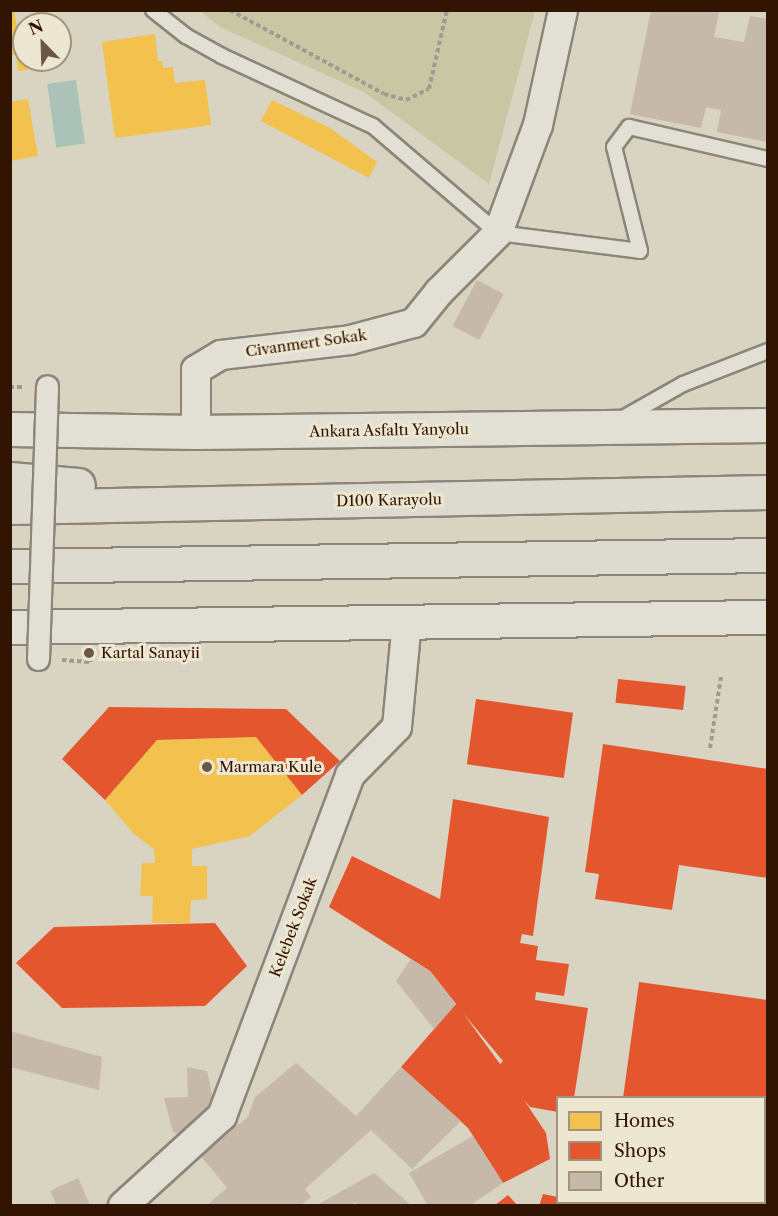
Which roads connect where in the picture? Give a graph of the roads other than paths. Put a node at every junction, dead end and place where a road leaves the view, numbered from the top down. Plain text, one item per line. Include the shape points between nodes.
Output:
1 (153, 10) edge
2 (563, 10) edge
3 (768, 159) edge
4 (498, 232) junction
5 (768, 351) edge
6 (47, 386) dead end
7 (768, 425) edge
8 (607, 427) junction
9 (10, 429) edge
10 (196, 432) junction
11 (10, 479) edge
12 (768, 492) edge
13 (258, 503) junction
14 (10, 507) edge
15 (768, 555) edge
16 (10, 566) edge
17 (768, 617) edge
18 (407, 622) junction
19 (10, 627) edge
20 (38, 658) dead end
21 (123, 1206) edge

1 - 4 lane via 222,57 373,126
2 - 4 street, Civanmert Sokak via 538,125
3 - 4 lane via 629,127 614,147 640,251
4 - 10 street, Civanmert Sokak via 414,323 351,340 221,355 196,370
5 - 8 lane via 683,384
6 - 20 street, bridge
7 - 8 main road, Ankara Asfaltı Yanyolu
8 - 10 main road, Ankara Asfaltı Yanyolu
9 - 10 main road, Ankara Asfaltı Yanyolu
11 - 13 highway
12 - 13 highway, D100 Karayolu
13 - 14 highway, D100 Karayolu
15 - 16 highway
17 - 18 main road
18 - 19 main road
18 - 21 street, Kelebek Sokak via 397,727 350,775 222,1116

